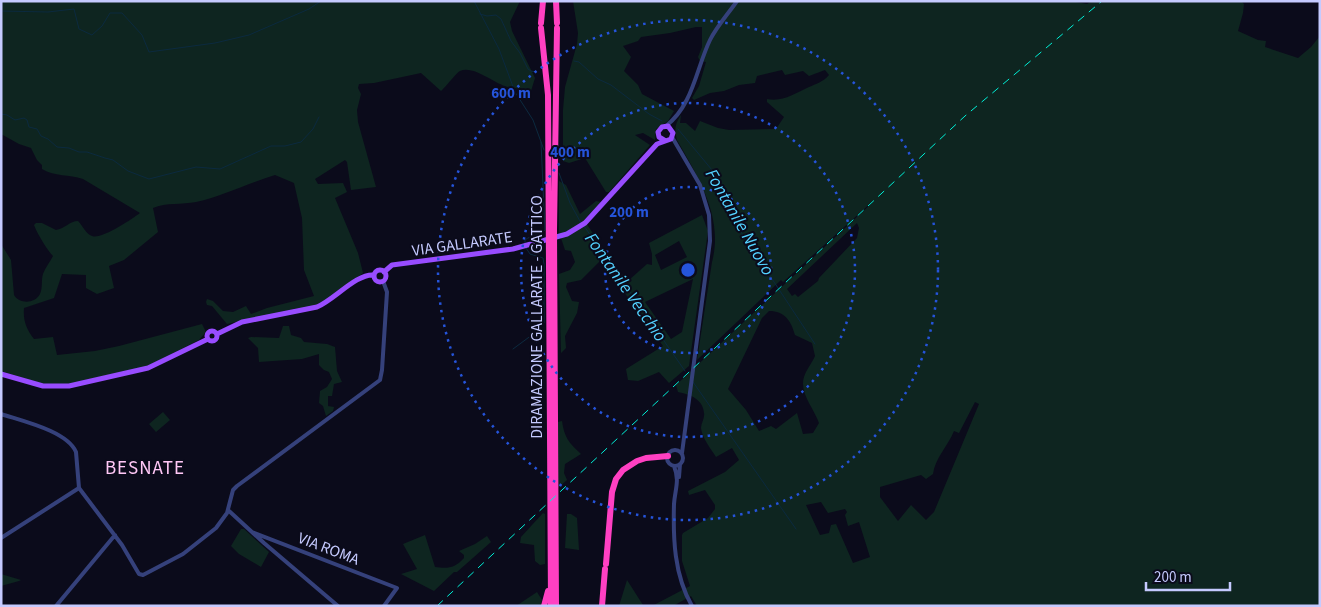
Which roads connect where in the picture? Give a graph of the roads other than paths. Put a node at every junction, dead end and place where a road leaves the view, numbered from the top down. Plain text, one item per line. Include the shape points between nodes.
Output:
1 (543, 1) edge
2 (556, 1) edge
3 (737, 1) edge
4 (674, 119) junction
5 (666, 126) junction
6 (658, 134) junction
7 (672, 134) junction
8 (665, 140) junction
9 (657, 144) junction
10 (678, 148) junction
11 (384, 272) junction
12 (374, 275) junction
13 (383, 281) junction
14 (1, 374) edge
15 (687, 412) junction
16 (1, 414) edge
17 (674, 450) junction
18 (682, 454) junction
19 (670, 461) junction
20 (680, 464) junction
21 (553, 474) junction
22 (79, 488) junction
23 (228, 510) junction
24 (675, 516) junction
25 (252, 532) junction
26 (116, 535) junction
27 (1, 538) edge
28 (554, 570) junction
29 (56, 606) edge
30 (338, 606) edge
31 (384, 606) edge
32 (544, 606) edge
33 (551, 606) edge
34 (558, 606) edge
35 (602, 606) edge
36 (692, 606) edge

1 - 21 highway, DIRAMAZIONE GALLARATE - GATTICO via 541,26 548,95
2 - 21 highway, DIRAMAZIONE GALLARATE - GATTICO
3 - 4 street via 711,38 692,90
4 - 5 street
4 - 7 street
5 - 6 main road via 660,128
5 - 7 main road via 670,127
6 - 8 main road
6 - 9 main road
7 - 8 main road
7 - 10 street
8 - 9 main road, VIA GALLARATE
8 - 10 street
9 - 11 main road, VIA GALLARATE via 582,224 567,234 513,249 393,264
10 - 15 street via 700,185 709,215 710,241
11 - 12 main road via 379,270
11 - 13 main road via 386,277
12 - 13 main road via 377,281
12 - 14 main road via 364,276 318,307 242,322 217,334 215,340 208,338 148,368 69,386 43,386
13 - 23 street via 387,292 380,380 237,486
15 - 17 street via 683,436
15 - 18 street
16 - 22 street via 58,434 75,450
17 - 18 street
17 - 19 street
18 - 20 street
19 - 20 street
19 - 24 street via 678,480
19 - 35 highway via 646,458 630,465 619,474 613,485
20 - 24 street
21 - 28 highway, DIRAMAZIONE GALLARATE - GATTICO
22 - 26 street
22 - 27 street
23 - 25 street
23 - 26 street via 216,528 188,550 141,575
24 - 36 street via 675,558
25 - 30 street
25 - 31 street, VIA ROMA via 397,588
26 - 29 street
28 - 32 highway
28 - 33 highway, DIRAMAZIONE GALLARATE - GATTICO
28 - 34 highway

